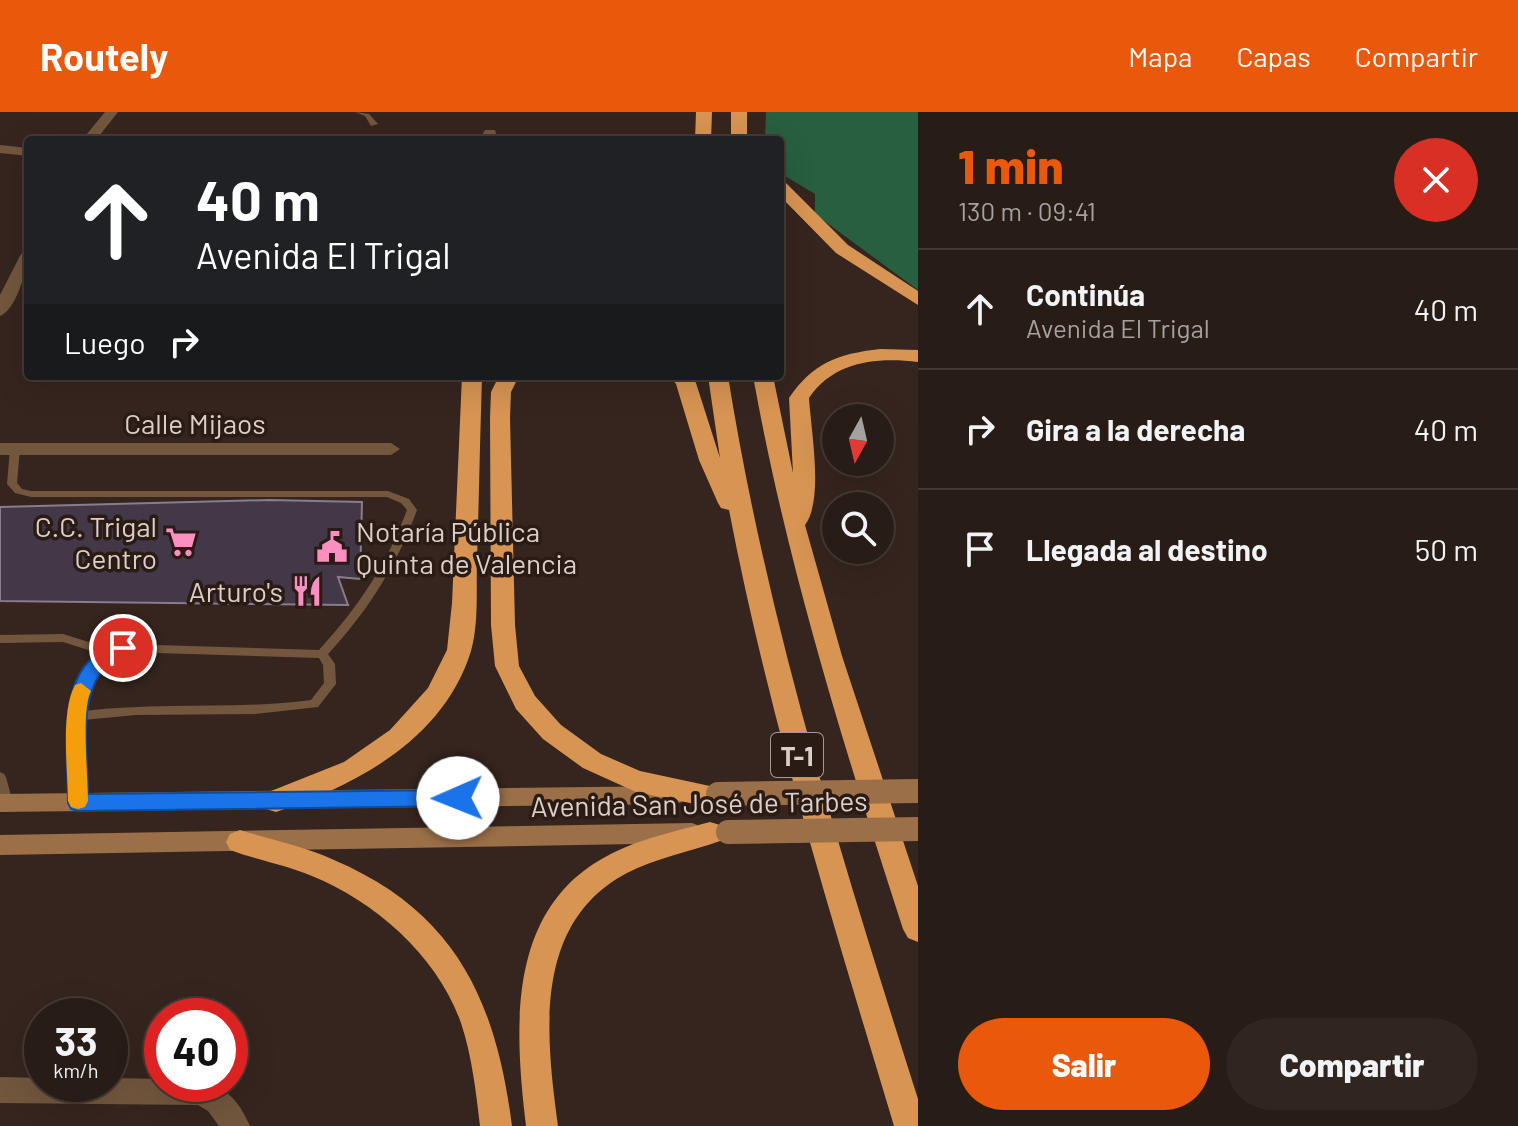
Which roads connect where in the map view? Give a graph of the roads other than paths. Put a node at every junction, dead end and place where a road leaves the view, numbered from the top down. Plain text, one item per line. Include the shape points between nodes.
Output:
1 (112, 112) edge
2 (358, 112) edge
3 (739, 112) edge
4 (374, 124) dead end
5 (92, 136) edge
6 (741, 136) edge
7 (0, 149) edge
8 (24, 152) edge
9 (784, 191) edge
10 (24, 267) edge
11 (918, 299) edge
12 (0, 311) edge
13 (918, 356) edge
14 (472, 380) edge
15 (507, 380) edge
16 (682, 380) edge
17 (719, 380) edge
18 (764, 380) edge
19 (8, 449) edge
20 (391, 449) dead end
21 (796, 534) junction
22 (744, 535) junction
23 (0, 639) edge
24 (108, 652) junction
25 (322, 654) junction
26 (77, 716) junction
27 (0, 777) edge
28 (918, 791) edge
29 (709, 794) junction
30 (276, 801) junction
31 (4, 803) edge
32 (78, 803) junction
33 (918, 829) edge
34 (719, 833) junction
35 (240, 842) junction
36 (0, 845) edge
37 (918, 929) edge
38 (0, 1090) edge
39 (236, 1126) edge
40 (496, 1126) edge
41 (542, 1126) edge
42 (910, 1126) edge

1 - 5 street
2 - 4 lane
3 - 6 highway
7 - 8 street
9 - 11 highway via 842,249
10 - 12 street
13 - 21 highway via 845,361 816,375 799,398 804,482
14 - 30 highway via 459,650 438,694 399,737 353,769
15 - 29 highway via 500,418 507,666 525,702 552,732 592,761 636,781
16 - 22 highway
17 - 22 highway, T-1
18 - 21 highway, T-1
19 - 20 street, Calle Mijaos
19 - 25 lane via 12,484 31,494 388,494 405,501 412,510 382,581
21 - 37 highway, T-1 via 856,745
22 - 42 highway, T-1 via 795,748
23 - 24 lane via 63,638
24 - 25 lane via 123,648
24 - 26 lane via 95,664 78,697
25 - 26 lane via 329,664 330,684 314,704 274,711
26 - 32 lane
27 - 31 lane
28 - 29 street, Avenida San José de Tarbes, bridge
29 - 30 street, Avenida San José de Tarbes
30 - 32 street, Avenida San José de Tarbes
31 - 32 street, Avenida San José de Tarbes
33 - 34 street, Avenida San José de Tarbes, bridge
34 - 35 street, Avenida San José de Tarbes
34 - 41 highway via 649,850 606,871 570,904 543,949 532,1008
35 - 36 street, Avenida San José de Tarbes
35 - 40 highway via 323,868 377,897 426,938 463,992 485,1052
38 - 39 street via 202,1092 218,1102

